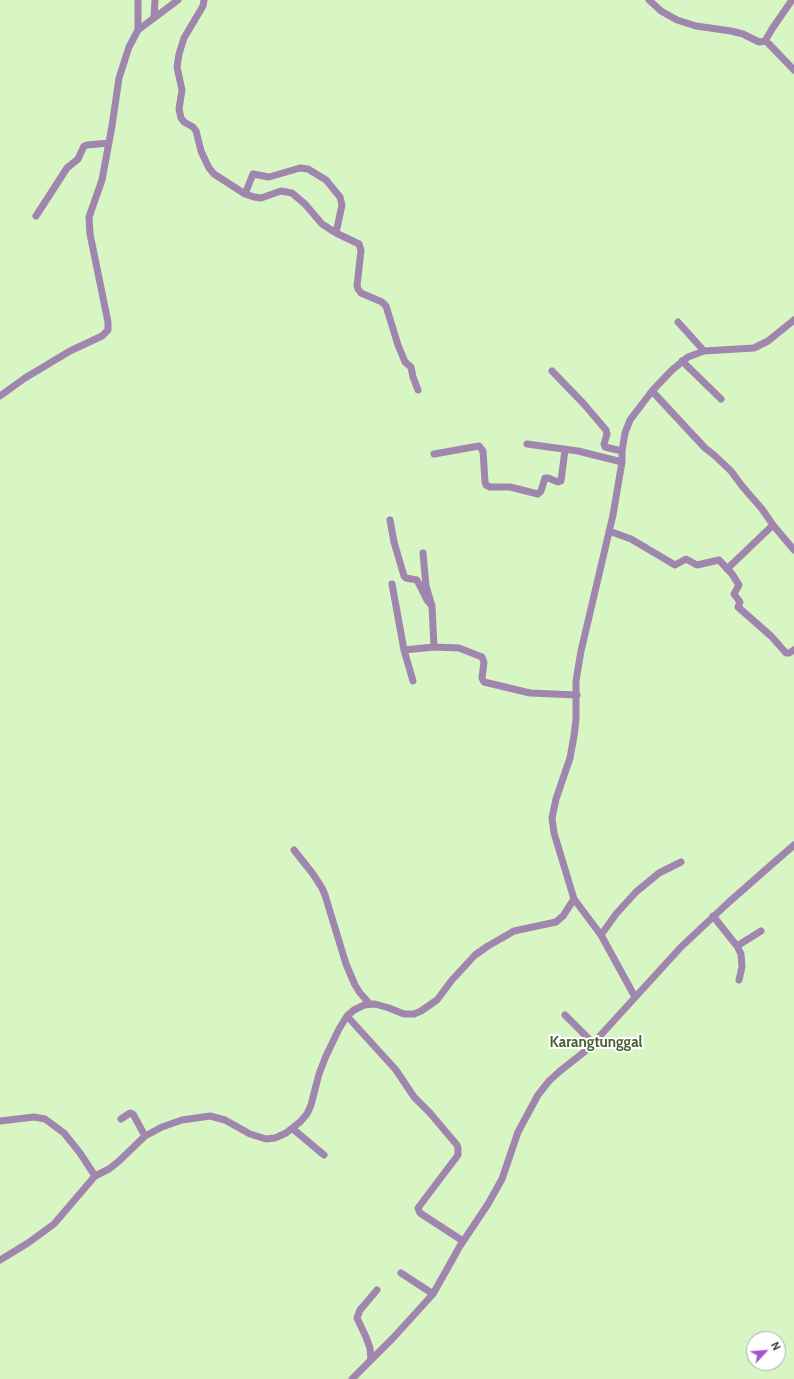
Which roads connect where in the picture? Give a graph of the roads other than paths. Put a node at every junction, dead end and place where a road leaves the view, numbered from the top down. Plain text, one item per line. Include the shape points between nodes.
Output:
1 (138, 0) edge
2 (155, 0) edge
3 (178, 0) edge
4 (204, 0) edge
5 (649, 0) edge
6 (792, 0) edge
7 (154, 17) junction
8 (138, 30) junction
9 (765, 41) junction
10 (794, 70) edge
11 (109, 143) junction
12 (245, 194) junction
13 (36, 216) dead end
14 (336, 233) junction
15 (794, 320) edge
16 (678, 322) dead end
17 (704, 351) junction
18 (682, 361) junction
19 (552, 371) dead end
20 (418, 390) dead end
21 (652, 391) junction
22 (0, 396) edge
23 (721, 398) dead end
24 (527, 444) dead end
25 (565, 450) junction
26 (622, 451) junction
27 (434, 454) dead end
28 (622, 462) junction
29 (390, 520) dead end
30 (773, 525) junction
31 (609, 531) junction
32 (794, 550) edge
33 (423, 553) dead end
34 (727, 569) junction
35 (392, 584) dead end
36 (432, 606) junction
37 (434, 647) junction
38 (404, 650) junction
39 (794, 650) edge
40 (412, 681) dead end
41 (577, 695) junction
42 (794, 845) edge
43 (294, 850) dead end
44 (681, 862) dead end
45 (574, 899) junction
46 (713, 916) junction
47 (761, 931) dead end
48 (601, 935) junction
49 (737, 946) junction
50 (739, 980) dead end
51 (635, 997) junction
52 (370, 1004) junction
53 (565, 1015) dead end
54 (347, 1016) junction
55 (594, 1044) junction
56 (121, 1119) dead end
57 (0, 1121) edge
58 (293, 1129) junction
59 (145, 1136) junction
60 (324, 1155) dead end
61 (95, 1176) junction
62 (463, 1241) junction
63 (0, 1260) edge
64 (401, 1272) dead end
65 (377, 1290) dead end
66 (433, 1294) junction
67 (371, 1360) junction
68 (352, 1379) edge

1 - 8 street
2 - 7 street
3 - 7 street
4 - 12 street via 184,38 179,54 177,67 182,90 180,115 184,122 196,131 201,151 211,171
5 - 9 street via 677,20 743,34 759,42
6 - 9 street
7 - 8 street
8 - 11 street via 129,47 119,78
9 - 10 street
11 - 13 street via 84,146 78,159 67,168
11 - 22 street via 102,180 91,209 89,223 108,330 102,336 70,350
12 - 14 street via 262,198 278,192 292,193 322,224
12 - 14 street via 253,174 269,177 300,168 308,169 326,180 340,197 342,205
14 - 20 street via 359,244 361,250 358,289 386,306 398,344 405,362 411,367
15 - 17 street via 768,341 754,348
16 - 17 street
17 - 18 street
18 - 21 street
18 - 23 street
19 - 26 street via 607,431 605,447
21 - 26 street via 630,420
21 - 30 street via 696,439 731,471
24 - 25 street
25 - 27 street via 561,481 545,478 538,494 510,487 486,485 483,451 479,446
25 - 28 street
26 - 28 street
28 - 31 street
29 - 36 street via 404,576 417,580
30 - 32 street
30 - 34 street
31 - 34 street via 631,539 675,565 686,559 697,565 718,560
31 - 41 street via 580,651
33 - 36 street via 426,586
34 - 39 street via 739,585 734,594 740,602 738,607 786,653
35 - 38 street
36 - 37 street
37 - 38 street
37 - 41 street via 459,648 481,656 484,662 484,682 530,693
38 - 40 street
41 - 45 street via 570,758 552,818 554,833
42 - 46 street
43 - 52 street via 322,888 346,964 355,985
44 - 48 street via 659,873 636,892
45 - 48 street
45 - 52 street via 556,922 514,931 488,946 452,980 437,1000 421,1011 404,1014 380,1004
46 - 49 street
46 - 51 street
47 - 49 street
48 - 51 street
49 - 50 street via 742,964
51 - 55 street
52 - 54 street
53 - 55 street
54 - 58 street via 326,1056 309,1109
54 - 62 street via 396,1070 414,1097 457,1145 458,1155 418,1208 420,1212
55 - 62 street via 549,1081 538,1094 518,1132 502,1179
56 - 59 street via 130,1113 133,1114
57 - 61 street via 34,1117 45,1119 64,1134
58 - 59 street via 275,1138 266,1139 221,1119 202,1116 162,1127
58 - 60 street
59 - 61 street via 118,1162
61 - 63 street via 54,1224
62 - 66 street
64 - 66 street
65 - 67 street via 358,1314 370,1348
66 - 67 street
67 - 68 street

